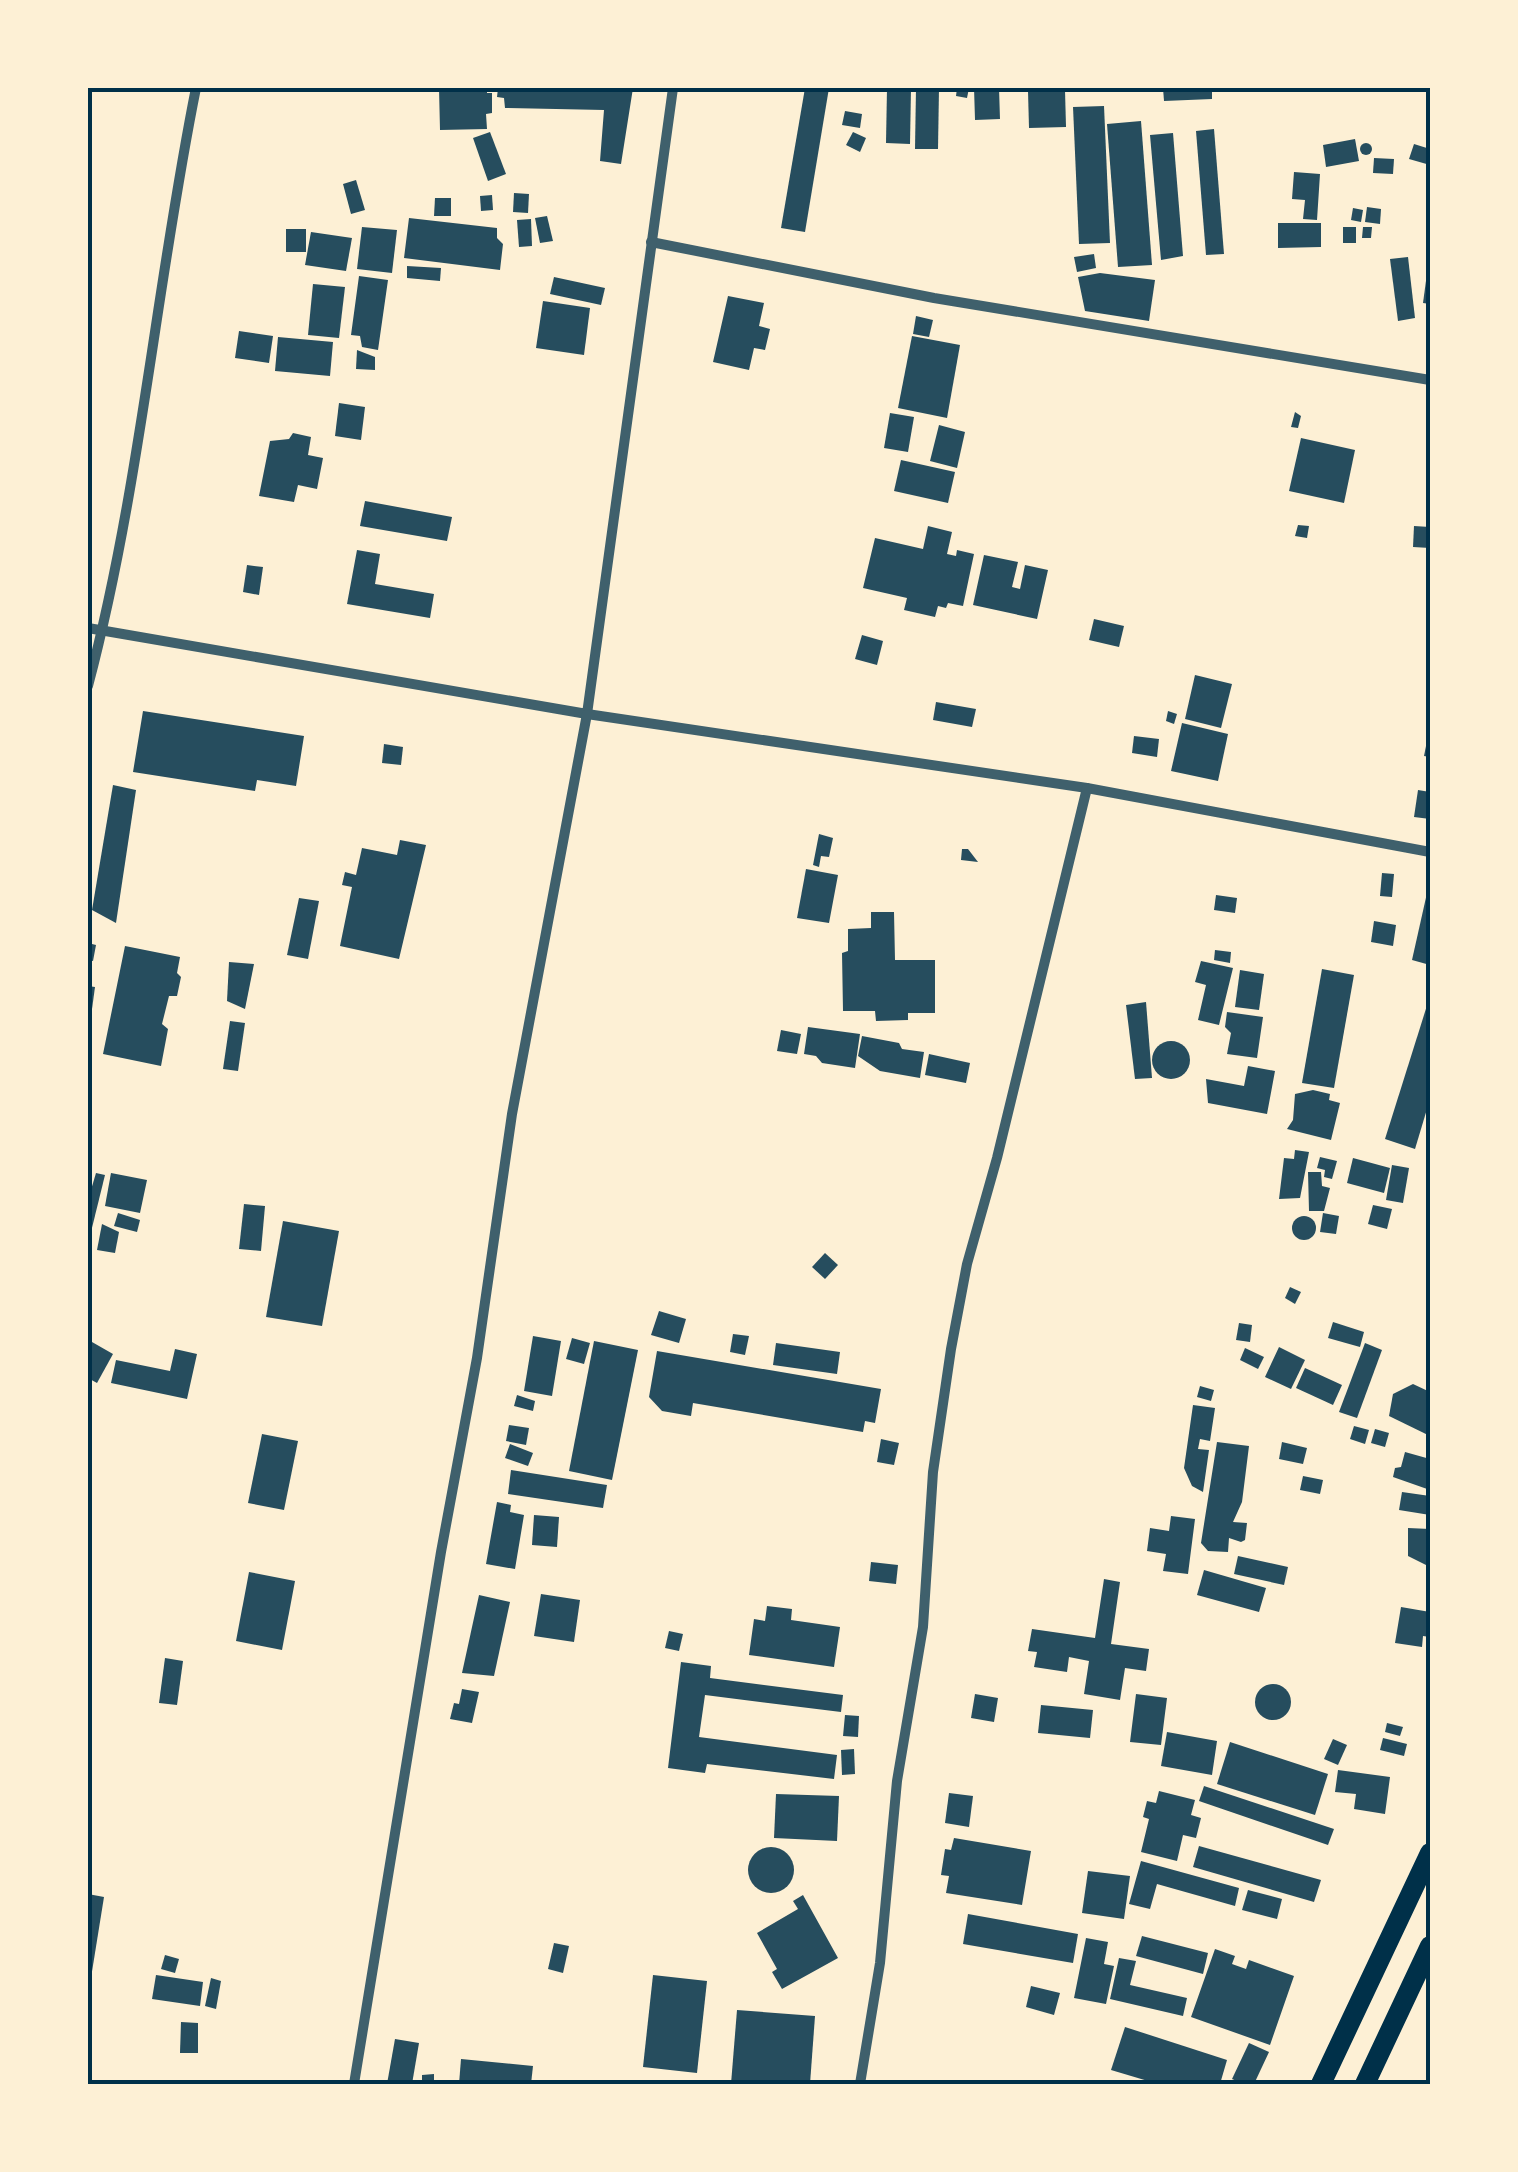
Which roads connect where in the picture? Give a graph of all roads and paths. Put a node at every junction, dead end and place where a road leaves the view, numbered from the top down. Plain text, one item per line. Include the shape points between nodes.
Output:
1 (196, 88) edge
2 (673, 88) edge
3 (651, 242) junction
4 (1430, 380) edge
5 (88, 628) edge
6 (102, 630) junction
7 (88, 686) edge
8 (587, 714) junction
9 (1087, 788) junction
10 (1430, 852) edge
11 (1430, 1853) edge
12 (1430, 1946) edge
13 (354, 2084) edge
14 (860, 2084) edge
15 (1321, 2084) edge
16 (1365, 2084) edge

1 - 6 street
2 - 3 street
3 - 4 street via 934,298
3 - 8 street
5 - 6 street
6 - 7 street
6 - 8 street
8 - 9 street
8 - 13 street via 512,1114
9 - 10 street
9 - 14 street via 951,1349 923,1627
11 - 15 main road
12 - 16 main road

